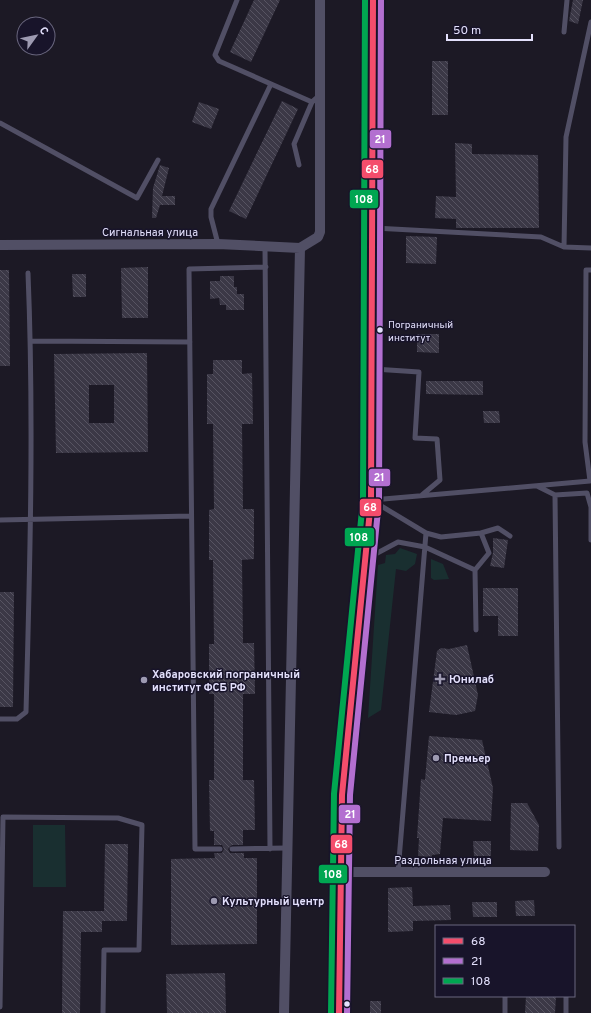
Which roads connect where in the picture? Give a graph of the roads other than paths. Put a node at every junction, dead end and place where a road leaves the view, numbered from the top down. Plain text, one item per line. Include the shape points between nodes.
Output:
1 (237, 0) edge
2 (320, 0) edge
3 (373, 0) edge
4 (567, 0) edge
5 (591, 22) edge
6 (564, 32) dead end
7 (271, 84) junction
8 (320, 94) junction
9 (312, 102) junction
10 (0, 123) edge
11 (158, 160) dead end
12 (299, 165) dead end
13 (373, 228) junction
14 (218, 244) junction
15 (0, 245) edge
16 (265, 247) junction
17 (564, 247) junction
18 (300, 248) junction
19 (591, 248) edge
20 (266, 267) junction
21 (591, 270) edge
22 (28, 273) dead end
23 (31, 341) junction
24 (190, 342) junction
25 (588, 356) edge
26 (372, 369) junction
27 (591, 441) edge
28 (584, 442) junction
29 (537, 486) junction
30 (589, 493) edge
31 (422, 495) junction
32 (555, 496) junction
33 (371, 500) junction
34 (191, 516) junction
35 (0, 520) edge
36 (31, 520) junction
37 (426, 533) junction
38 (481, 533) junction
39 (510, 536) dead end
40 (591, 540) edge
41 (425, 547) junction
42 (365, 559) junction
43 (475, 570) junction
44 (476, 630) dead end
45 (0, 719) edge
46 (559, 847) dead end
47 (287, 848) junction
48 (220, 849) dead end
49 (232, 849) dead end
50 (270, 849) junction
51 (341, 872) junction
52 (398, 872) junction
53 (545, 872) dead end
54 (505, 997) edge
55 (566, 997) edge
56 (0, 1007) edge
57 (103, 1013) edge
58 (284, 1013) edge
59 (339, 1013) edge
60 (505, 1013) edge
61 (566, 1013) edge

1 - 7 lane via 216,58
2 - 8 street
3 - 13 highway
4 - 6 lane
5 - 17 lane via 566,137
7 - 9 lane
7 - 14 lane via 211,209
8 - 9 lane
8 - 18 street via 320,232 314,241
9 - 12 lane via 294,144
10 - 11 lane via 137,198
13 - 17 lane via 541,237
13 - 26 highway
14 - 15 street, Сигнальная улица
14 - 16 street, Сигнальная улица
16 - 18 street, Сигнальная улица
16 - 20 lane
17 - 19 lane
18 - 47 street
20 - 24 lane via 190,269
20 - 50 lane
21 - 25 lane via 586,270
22 - 23 lane
23 - 24 lane
23 - 36 lane
24 - 34 lane
25 - 28 lane
26 - 31 lane via 419,372 415,438 437,439 440,480
26 - 33 highway
27 - 28 lane
28 - 29 lane via 590,481
29 - 31 lane
29 - 32 lane
30 - 32 lane
30 - 40 lane
31 - 33 lane
32 - 46 lane
33 - 37 lane
33 - 42 highway
34 - 36 lane
34 - 48 lane via 195,849
35 - 36 lane
36 - 45 lane via 26,712 17,719
37 - 38 lane via 441,537
37 - 41 lane
38 - 39 lane via 498,528
38 - 43 lane via 489,553
41 - 42 lane via 398,542
41 - 43 lane
41 - 52 lane
42 - 51 highway via 342,795
43 - 44 lane
47 - 50 lane
47 - 58 street
49 - 50 lane
51 - 52 street, Раздольная улица
51 - 59 highway
52 - 53 street, Раздольная улица
54 - 60 lane
55 - 61 lane
56 - 57 lane via 4,817 118,818 142,825 139,950 104,950

